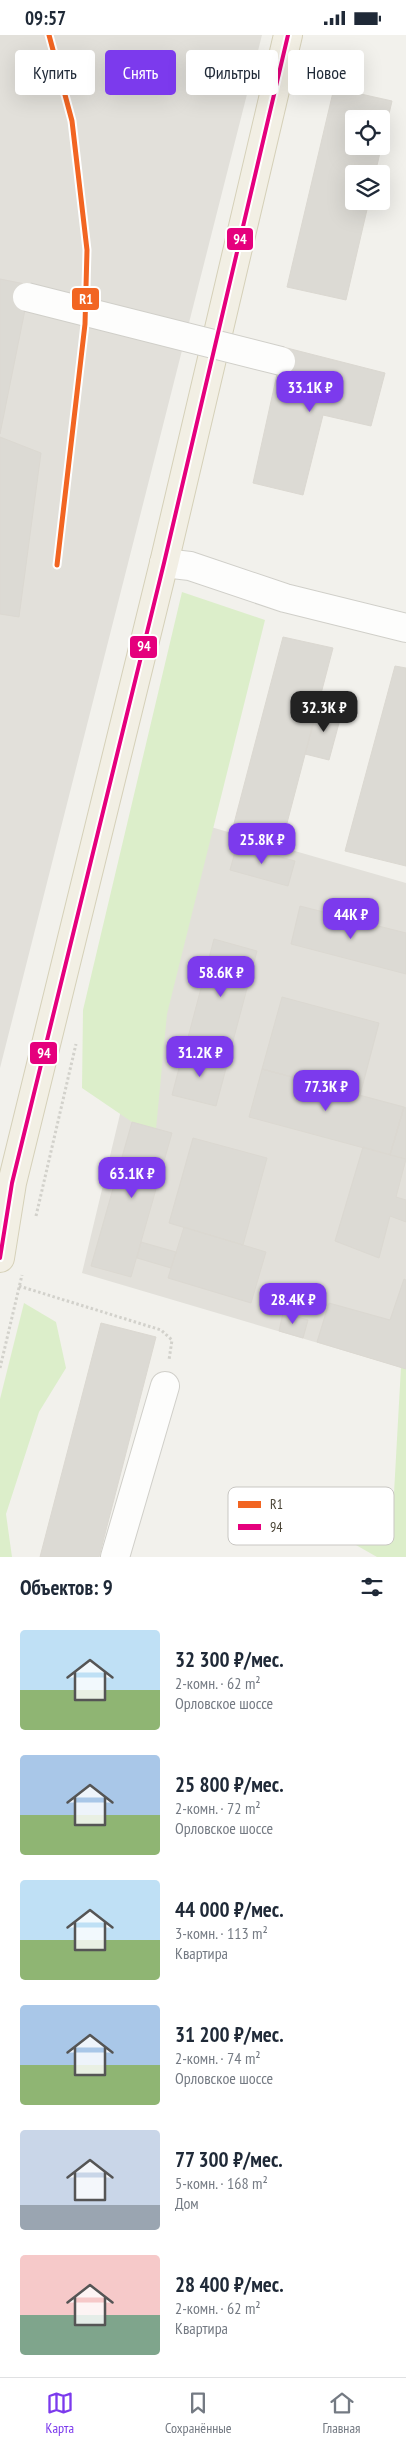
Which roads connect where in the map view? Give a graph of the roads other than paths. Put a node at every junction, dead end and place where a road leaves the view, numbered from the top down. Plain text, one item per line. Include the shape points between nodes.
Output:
1 (288, 35) edge
2 (27, 297) dead end
3 (281, 361) dead end
4 (164, 563) junction
5 (406, 628) edge
6 (6, 1183) edge
7 (0, 1259) edge
8 (165, 1386) road end
9 (115, 1557) edge

1 - 4 main road
2 - 3 street, bridge
4 - 5 street via 190,566 285,598
4 - 6 main road
6 - 7 main road
8 - 9 street

